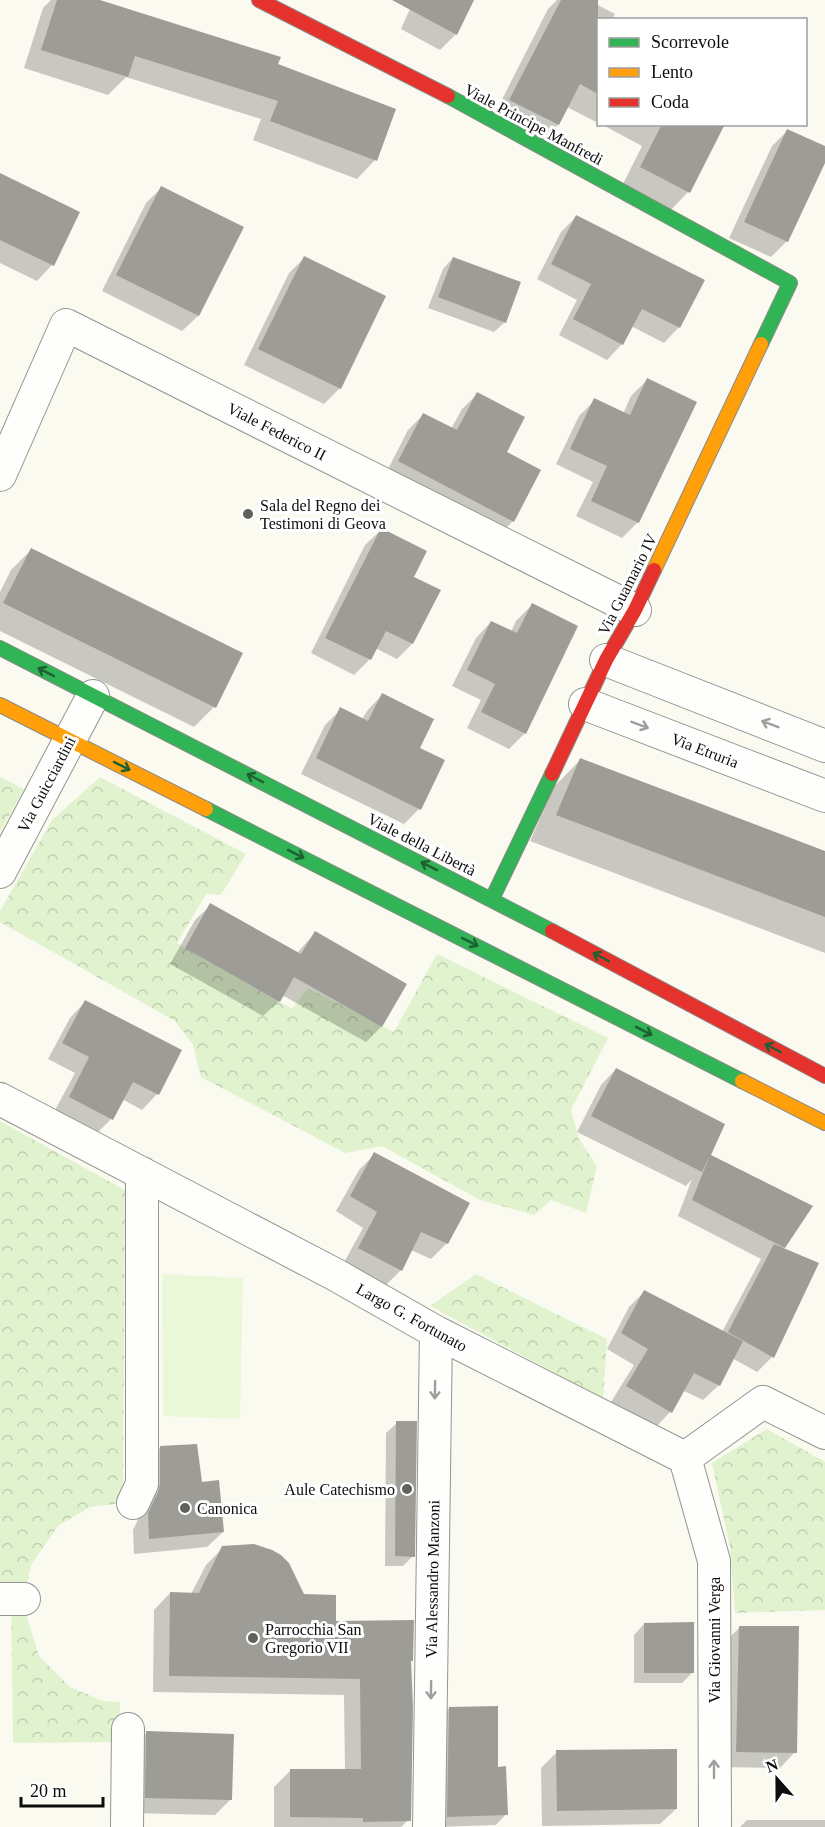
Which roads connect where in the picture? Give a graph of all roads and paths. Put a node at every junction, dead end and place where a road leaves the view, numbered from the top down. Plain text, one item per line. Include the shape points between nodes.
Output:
1 (259, 0) edge
2 (789, 283) joint
3 (0, 475) edge
4 (635, 610) junction
5 (0, 648) edge
6 (606, 660) junction
7 (93, 696) junction
8 (585, 704) junction
9 (0, 705) edge
10 (70, 739) junction
11 (825, 746) edge
12 (825, 796) edge
13 (0, 872) edge
14 (492, 899) junction
15 (825, 1076) edge
16 (0, 1099) edge
17 (825, 1123) edge
18 (142, 1173) junction
19 (436, 1332) junction
20 (825, 1433) edge
21 (685, 1458) junction
22 (133, 1503) dead end
23 (128, 1729) dead end
24 (127, 1827) edge
25 (429, 1827) edge
26 (715, 1827) edge

1 - 2 street, Viale Principe Manfredi via 485,115
2 - 4 street, Via Guamario IV
3 - 4 street, Viale Federico II via 66,325
4 - 6 street, Via Guamario IV
7 -> 5 street, Viale della Libertà
6 - 8 street, Via Guamario IV
11 -> 6 street
7 - 10 street, Via Guicciardini
14 -> 7 street, Viale della Libertà
8 -> 12 street, Via Etruria
8 - 14 street, Via Guamario IV
9 - 10 street
10 - 13 street, Via Guicciardini
10 -> 17 street
15 -> 14 street, Viale della Libertà
16 - 18 street, Largo G. Fortunato
18 - 19 street, Largo G. Fortunato
18 - 22 street via 142,1484
19 - 21 street, Largo G. Fortunato
19 -> 25 street, Via Alessandro Manzoni
20 - 21 street via 763,1402
26 -> 21 street, Via Giovanni Verga via 714,1561
23 - 24 street

